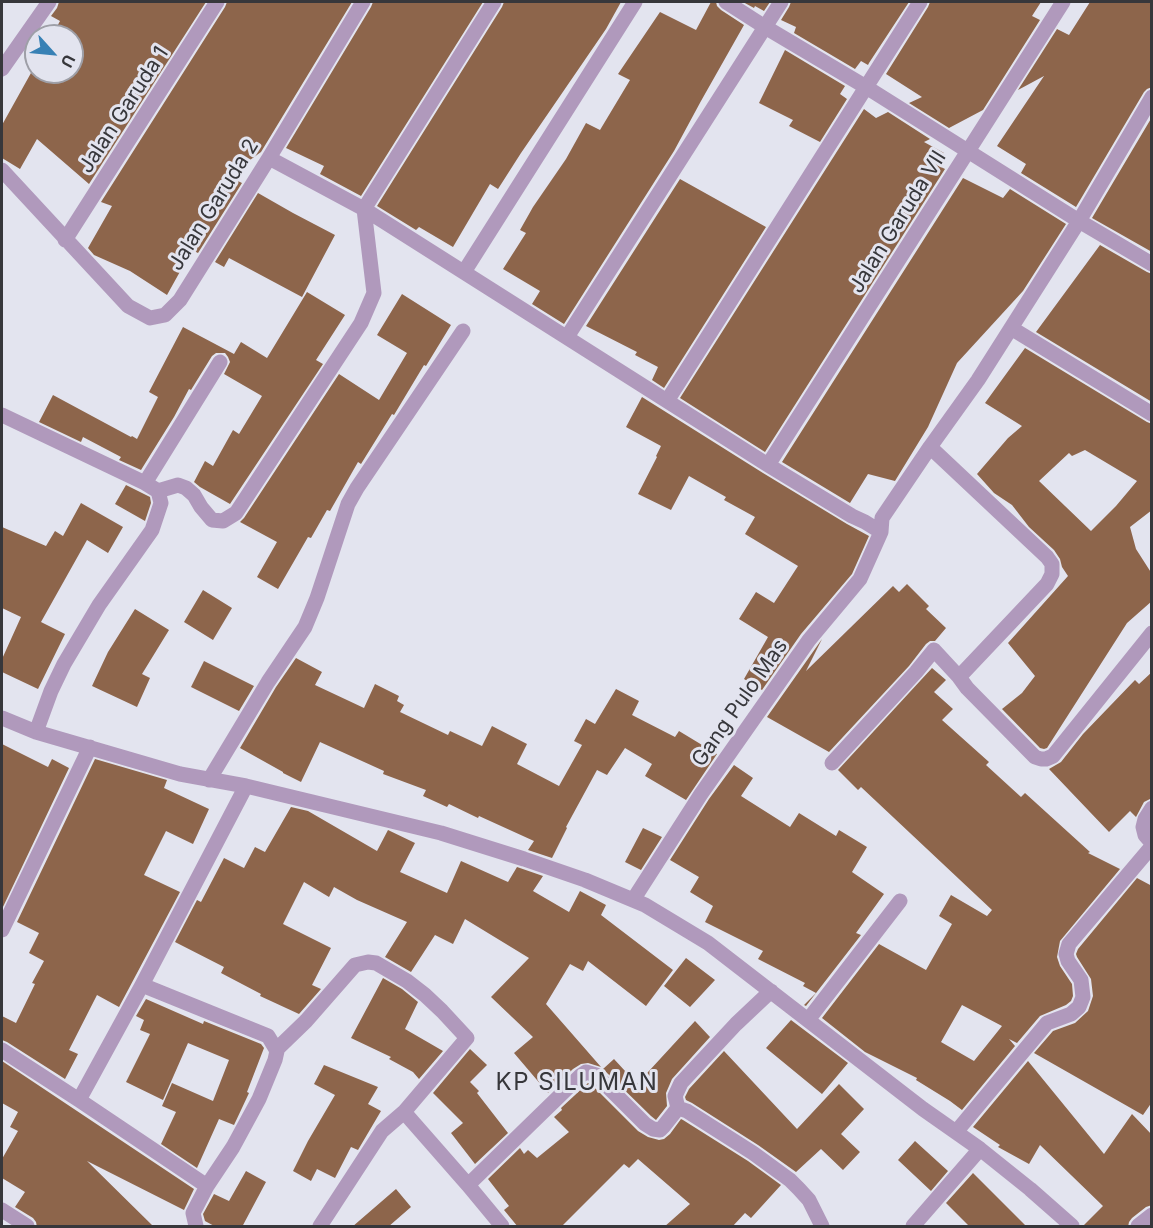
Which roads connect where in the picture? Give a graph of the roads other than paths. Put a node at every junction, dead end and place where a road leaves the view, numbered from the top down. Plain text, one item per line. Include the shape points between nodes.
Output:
1 (49, 2) edge
2 (217, 2) edge
3 (363, 2) edge
4 (494, 2) edge
5 (635, 2) edge
6 (726, 2) edge
7 (780, 2) edge
8 (920, 2) edge
9 (1063, 2) edge
10 (765, 27) junction
11 (2, 69) edge
12 (866, 87) junction
13 (1152, 97) edge
14 (968, 150) junction
15 (269, 158) junction
16 (2, 170) edge
17 (364, 209) junction
18 (1080, 221) junction
19 (66, 240) junction
20 (1152, 264) edge
21 (464, 272) junction
22 (1011, 328) junction
23 (463, 331) dead end
24 (567, 337) junction
25 (220, 362) dead end
26 (667, 401) junction
27 (1152, 414) edge
28 (2, 415) edge
29 (930, 447) junction
30 (768, 465) junction
31 (151, 487) junction
32 (881, 532) junction
33 (1152, 633) edge
34 (959, 677) junction
35 (2, 718) edge
36 (36, 732) junction
37 (90, 747) junction
38 (832, 763) dead end
39 (209, 780) junction
40 (246, 786) junction
41 (1152, 808) edge
42 (1152, 844) edge
43 (633, 900) junction
44 (900, 901) dead end
45 (2, 930) edge
46 (142, 985) junction
47 (771, 991) junction
48 (808, 1020) junction
49 (2, 1050) edge
50 (276, 1050) junction
51 (80, 1100) junction
52 (678, 1108) junction
53 (404, 1112) junction
54 (956, 1132) junction
55 (980, 1149) junction
56 (468, 1185) junction
57 (207, 1186) junction
58 (2, 1210) edge
59 (1152, 1215) edge
60 (327, 1224) edge
61 (27, 1227) edge
62 (196, 1227) edge
63 (502, 1227) edge
64 (822, 1227) edge
65 (913, 1227) edge
66 (1072, 1227) edge
67 (1138, 1227) edge

1 - 11 street
2 - 19 street, Jalan Garuda 1
3 - 15 street, Jalan Garuda 2
4 - 17 street
5 - 21 street
6 - 10 street
7 - 10 street
8 - 12 street
9 - 14 street, Jalan Garuda VII
10 - 12 street
10 - 24 street
12 - 14 street
12 - 26 street
13 - 18 street, Gang Pulo Mas
14 - 18 street
14 - 30 street, Jalan Garuda VII
15 - 17 street
15 - 19 street, Jalan Garuda 2 via 180,300 165,315 150,318 128,306
16 - 19 street, Jalan Garuda 2
17 - 21 street
17 - 31 street via 374,293 361,323 236,513 223,521 212,520 186,488
18 - 20 street
18 - 22 street, Gang Pulo Mas
21 - 24 street
22 - 27 street
22 - 29 street, Gang Pulo Mas
23 - 39 street via 357,488 305,627
24 - 26 street
25 - 31 street
26 - 30 street
28 - 31 street
29 - 32 street, Gang Pulo Mas via 882,518
29 - 34 street via 1052,564 1047,584
30 - 32 street
31 - 36 street via 161,503 152,530 99,605 64,664
32 - 43 street, Gang Pulo Mas via 860,579 803,650 701,794
33 - 34 street via 1053,756 1046,759 1035,757
34 - 38 street via 934,650
35 - 36 street
36 - 37 street
37 - 39 street
37 - 45 street
39 - 40 street
40 - 43 street via 441,833 585,880
40 - 46 street
41 - 42 street via 1143,827
42 - 54 street via 1070,944 1068,961 1081,980 1083,997 1079,1007 1047,1023
43 - 47 street via 708,943
44 - 48 street
46 - 50 street via 268,1036
46 - 51 street
47 - 48 street
47 - 52 street via 681,1083 675,1096
48 - 54 street
49 - 51 street
50 - 53 street via 355,965 376,963 425,995 467,1038
50 - 57 street via 260,1099
51 - 57 street
52 - 56 street via 660,1130 653,1129 596,1075 586,1072
52 - 64 street via 790,1180 809,1200
53 - 56 street
53 - 60 street via 382,1131
54 - 55 street
55 - 65 street
55 - 66 street
56 - 63 street
57 - 62 street via 193,1213
58 - 61 street
59 - 67 street

